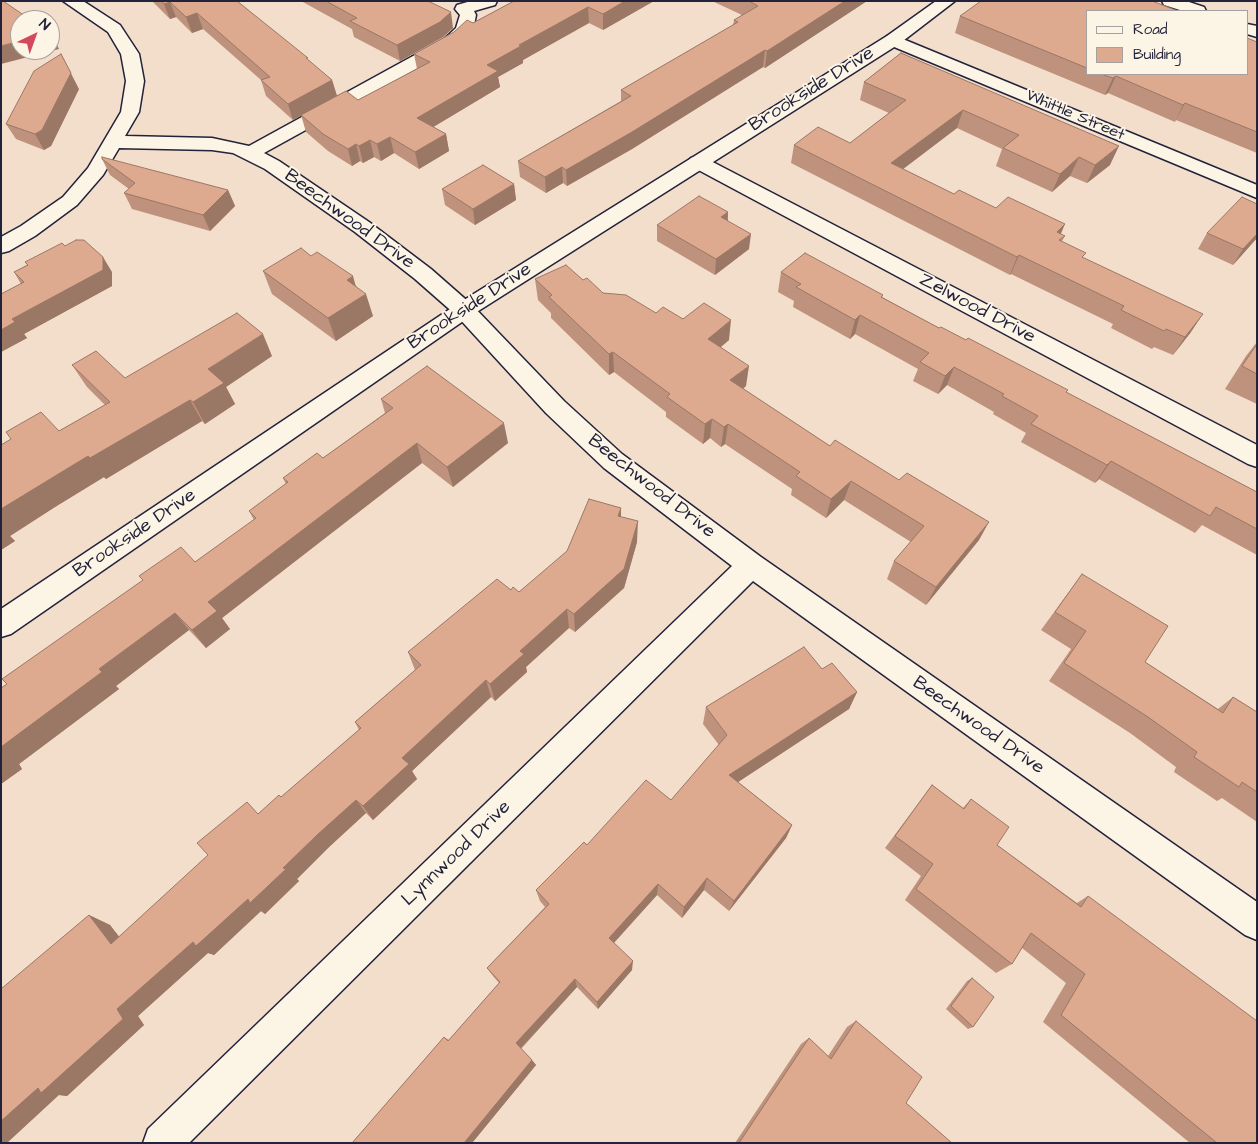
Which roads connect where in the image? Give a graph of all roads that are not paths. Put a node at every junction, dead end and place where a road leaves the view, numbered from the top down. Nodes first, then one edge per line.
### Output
1 (71, 1) edge
2 (489, 1) edge
3 (947, 1) edge
4 (1170, 1) edge
5 (458, 5) edge
6 (1195, 10) edge
7 (893, 40) junction
8 (113, 142) junction
9 (250, 153) junction
10 (698, 162) junction
11 (1257, 192) edge
12 (1, 246) edge
13 (464, 310) junction
14 (1257, 457) edge
15 (751, 565) junction
16 (1, 625) edge
17 (1257, 924) edge
18 (162, 1143) edge

1 - 8 street
2 - 5 street
3 - 7 street, Brookside Drive
4 - 6 street
5 - 9 street
7 - 10 street, Brookside Drive
7 - 11 street, Whittle Street
8 - 9 street, Beechwood Drive
8 - 12 street
9 - 13 street, Beechwood Drive
10 - 13 street, Brookside Drive
10 - 14 street, Zelwood Drive
13 - 15 street, Beechwood Drive
13 - 16 street, Brookside Drive
15 - 17 street, Beechwood Drive
15 - 18 street, Lynnwood Drive

